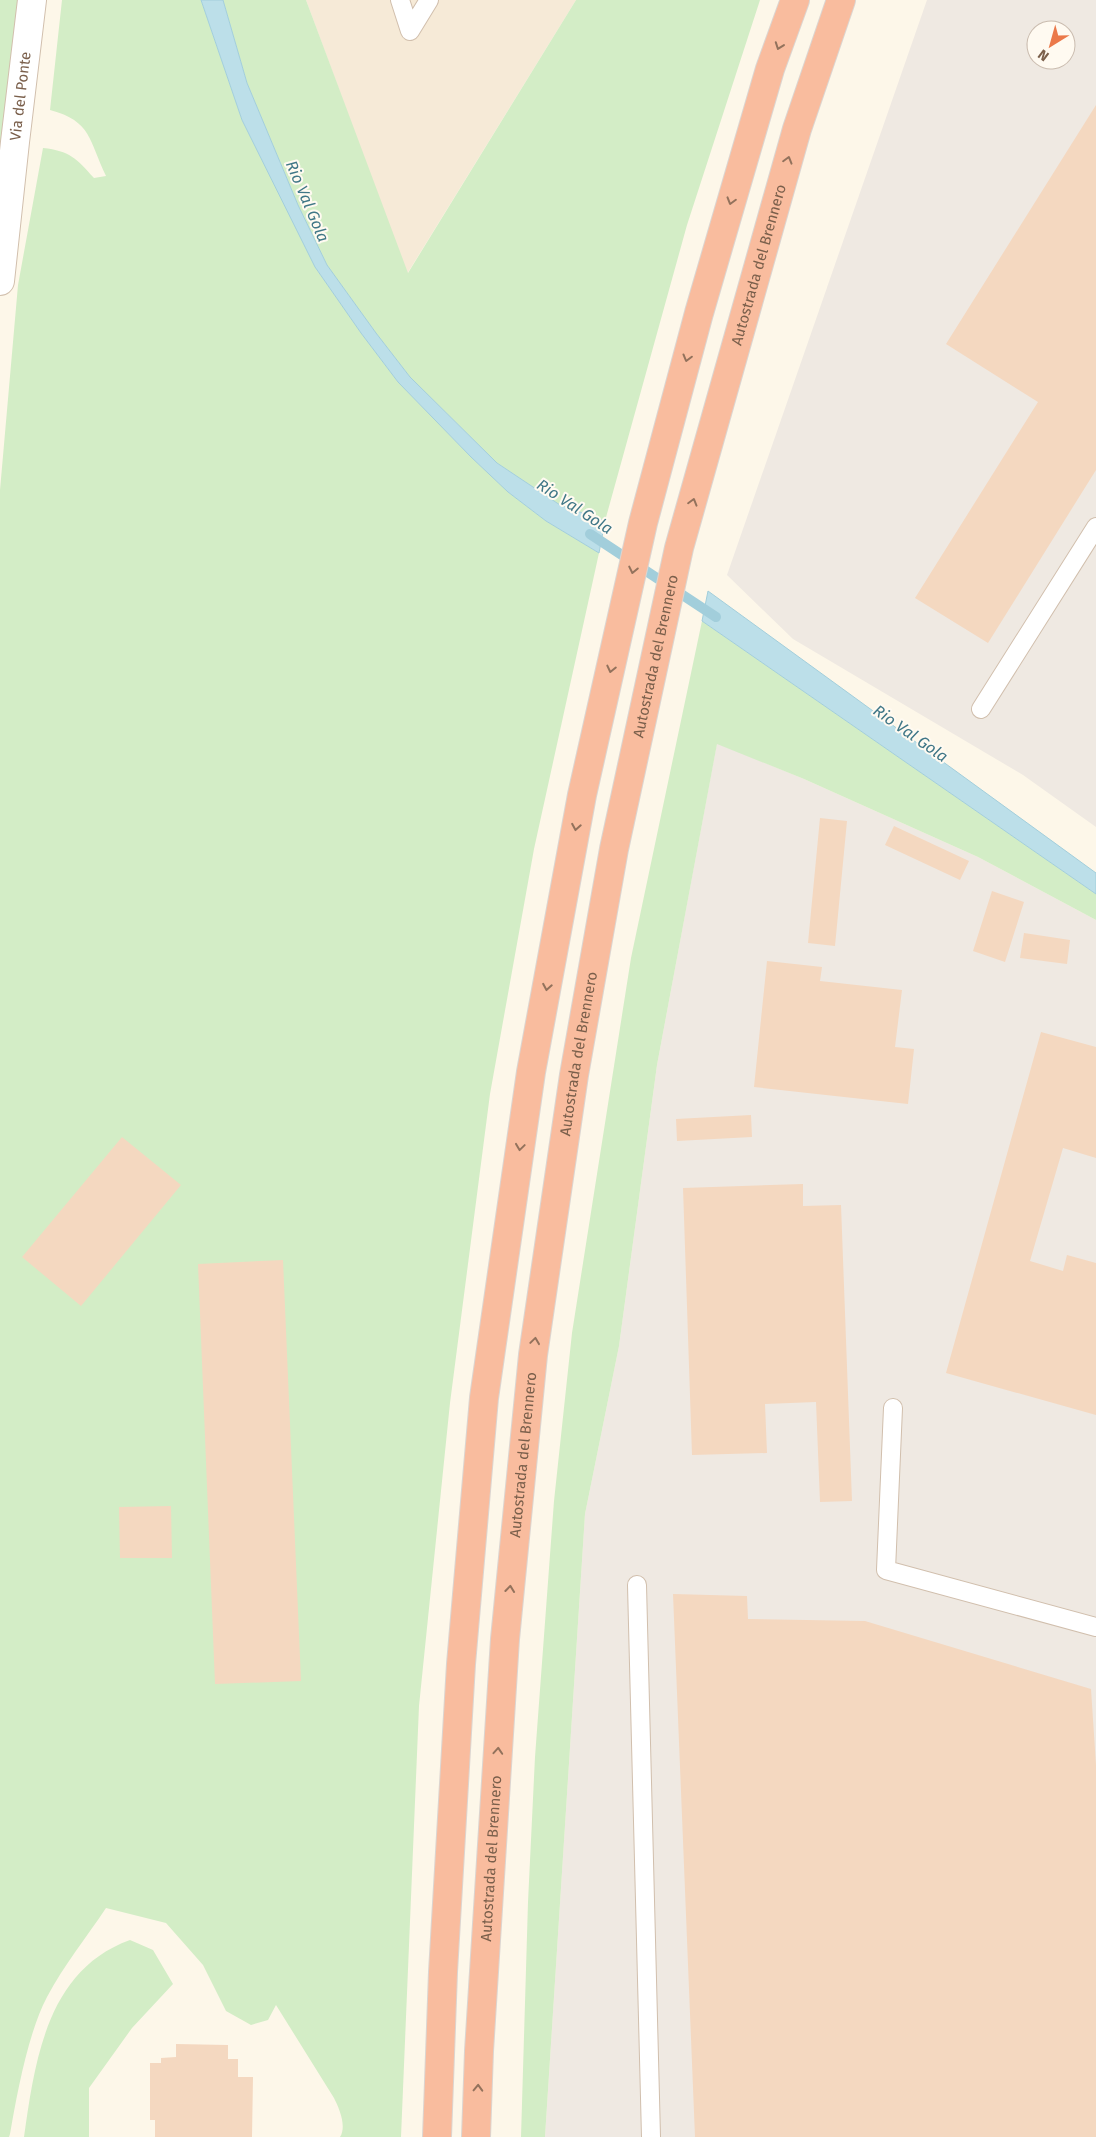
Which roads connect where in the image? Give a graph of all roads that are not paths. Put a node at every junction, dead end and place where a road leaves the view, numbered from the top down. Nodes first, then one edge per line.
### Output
1 (32, 0) edge
2 (400, 0) edge
3 (429, 0) edge
4 (795, 0) edge
5 (841, 0) edge
6 (0, 281) edge
7 (1096, 527) edge
8 (981, 710) dead end
9 (893, 1408) dead end
10 (637, 1585) dead end
11 (1096, 1627) edge
12 (437, 2137) edge
13 (476, 2137) edge
14 (651, 2137) edge

1 - 6 street, Via del Ponte
2 - 3 lane
4 -> 12 highway
13 -> 5 highway, Autostrada del Brennero
7 - 8 lane
9 - 11 lane
10 - 14 lane

